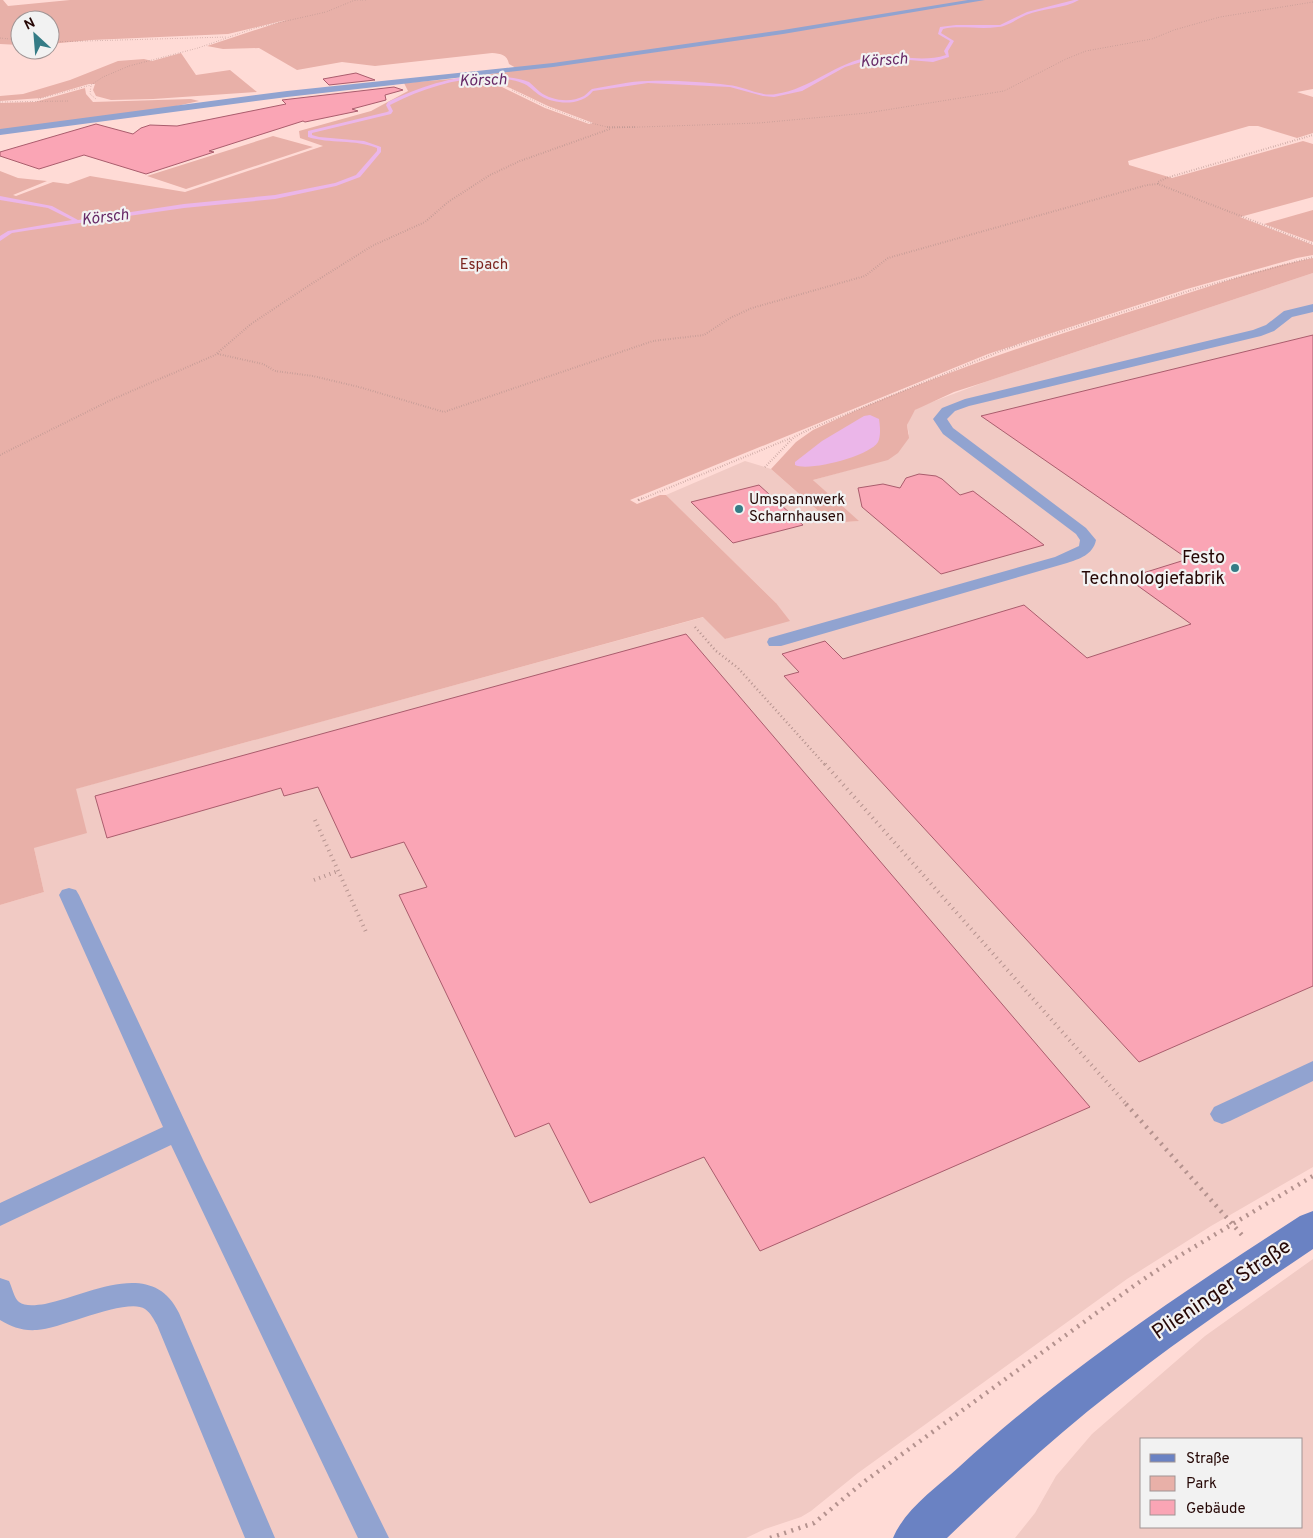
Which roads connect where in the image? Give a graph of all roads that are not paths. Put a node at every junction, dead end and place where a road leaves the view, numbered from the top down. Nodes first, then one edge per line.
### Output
1 (981, 0) edge
2 (0, 132) edge
3 (1313, 308) edge
4 (775, 642) dead end
5 (69, 895) dead end
6 (1313, 1070) edge
7 (1222, 1114) dead end
8 (177, 1131) junction
9 (0, 1215) edge
10 (1313, 1228) edge
11 (0, 1290) edge
12 (260, 1538) edge
13 (374, 1538) edge
14 (915, 1538) edge

1 - 2 lane
3 - 4 lane
5 - 8 lane
6 - 7 lane
8 - 9 lane
8 - 13 lane
10 - 14 main road, Plieninger Straße
11 - 12 lane

